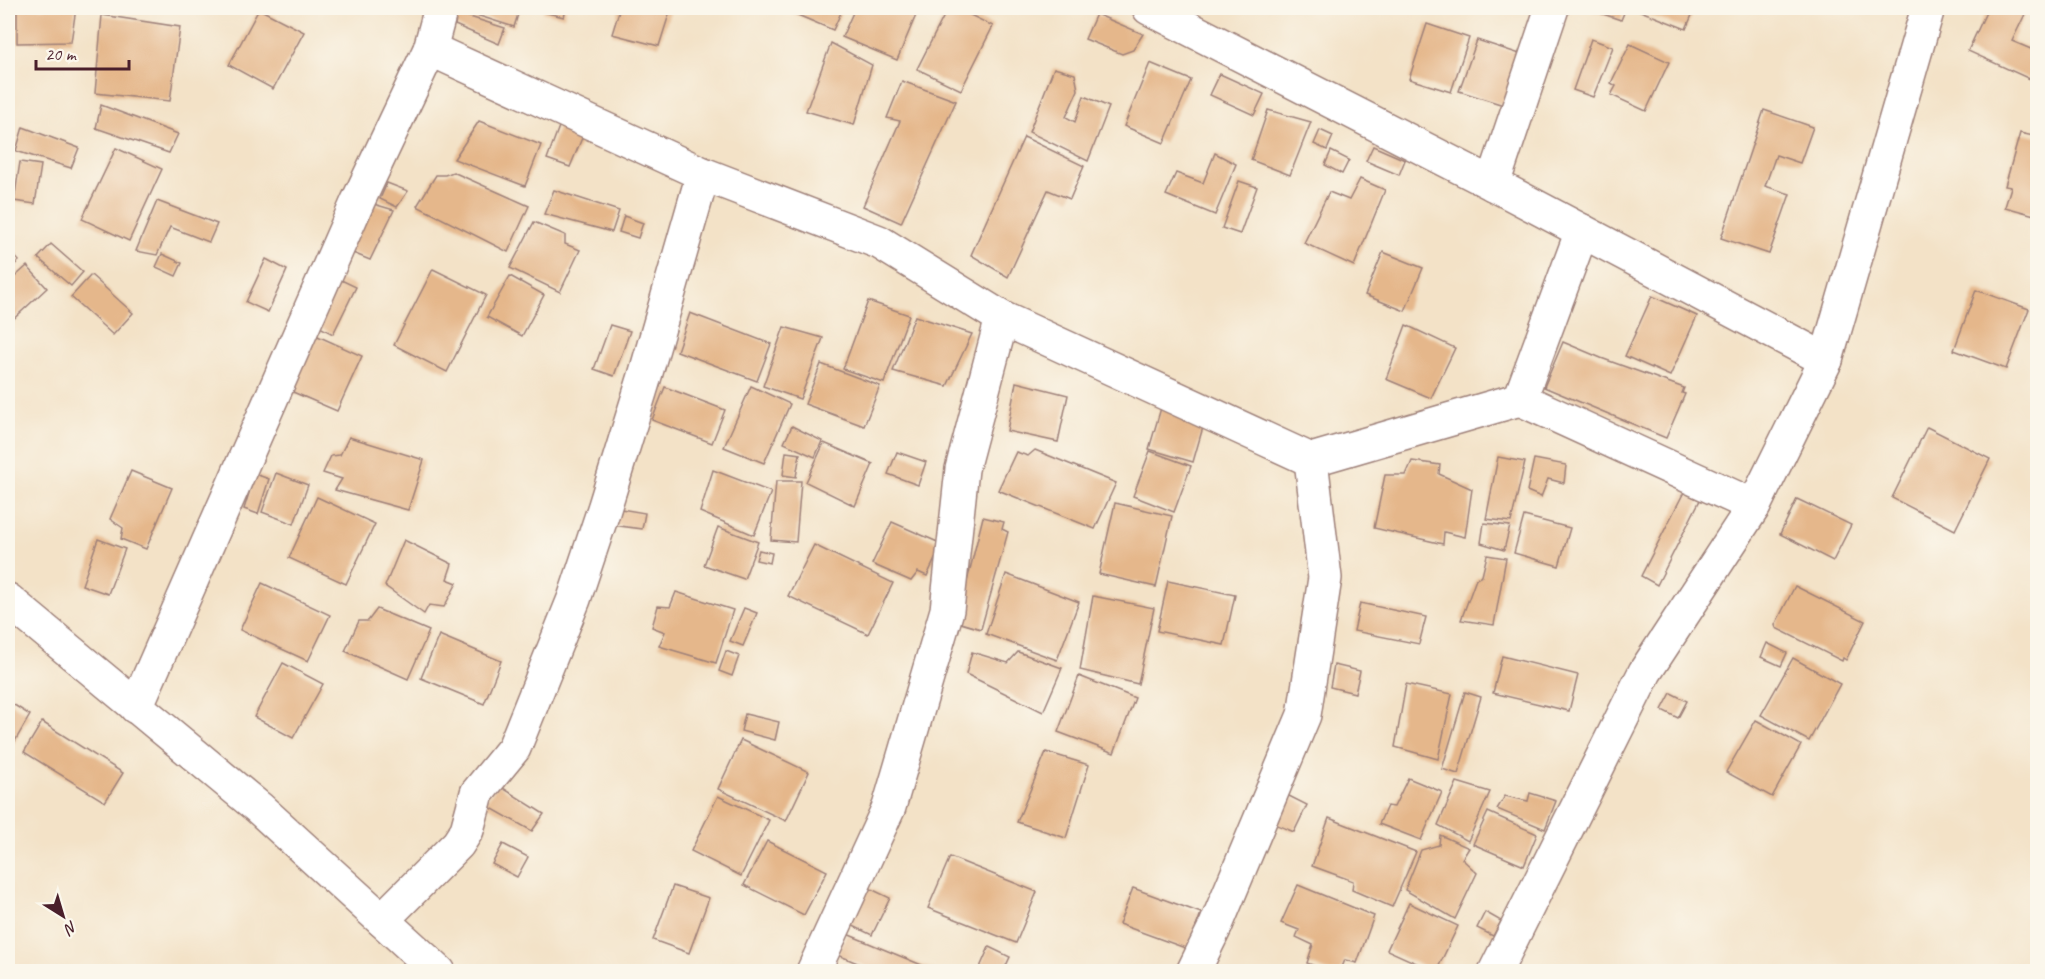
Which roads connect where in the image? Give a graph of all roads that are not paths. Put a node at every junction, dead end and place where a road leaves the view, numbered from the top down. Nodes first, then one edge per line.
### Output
1 (441, 8) edge
2 (1149, 8) edge
3 (1552, 8) edge
4 (1928, 8) edge
5 (430, 49) junction
6 (703, 174) junction
7 (1493, 184) junction
8 (1582, 231) junction
9 (1002, 318) junction
10 (1826, 360) junction
11 (1520, 399) junction
12 (1311, 460) junction
13 (1754, 506) junction
14 (8, 600) edge
15 (136, 707) junction
16 (382, 920) junction
17 (439, 972) edge
18 (813, 972) edge
19 (1193, 972) edge
20 (1495, 972) edge

1 - 5 street
2 - 7 street
3 - 7 street
4 - 10 street
5 - 6 street
5 - 15 street
6 - 9 street
6 - 16 street
7 - 8 street
8 - 10 street
8 - 11 street
9 - 12 street
9 - 18 street
10 - 13 street
11 - 12 street
11 - 13 street
12 - 19 street
13 - 20 street
14 - 15 street
15 - 16 street
16 - 17 street

